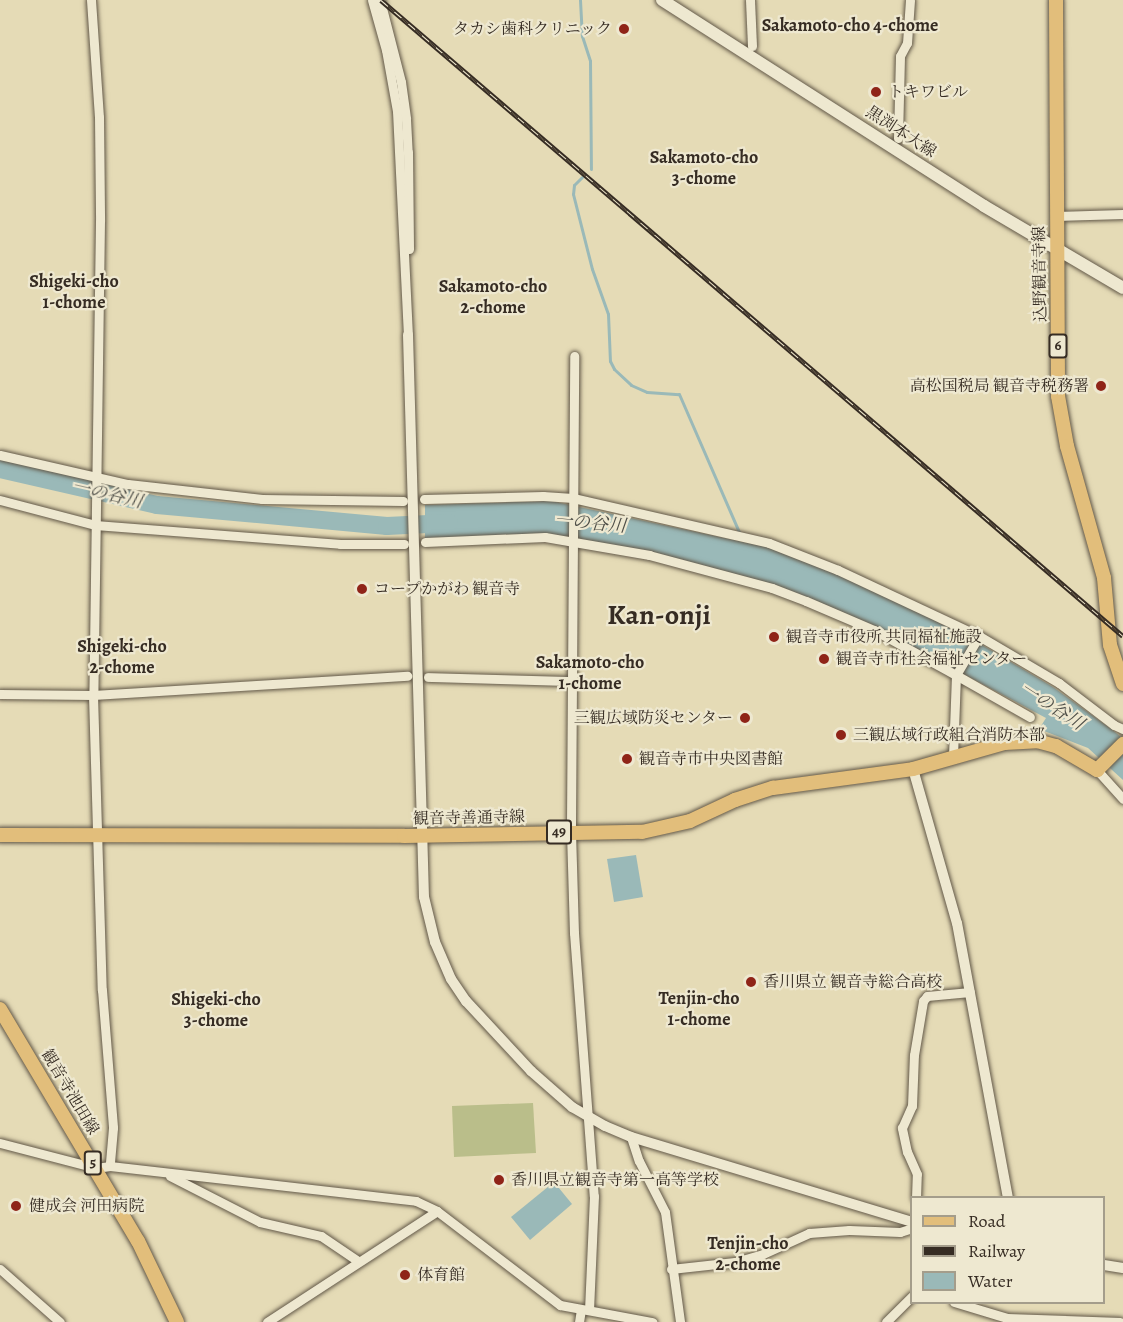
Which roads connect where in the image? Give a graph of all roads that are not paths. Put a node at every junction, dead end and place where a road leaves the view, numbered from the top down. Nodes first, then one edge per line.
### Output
1 (90, 0) edge
2 (373, 0) edge
3 (381, 0) edge
4 (662, 0) edge
5 (750, 0) edge
6 (910, 0) edge
7 (1056, 0) edge
8 (752, 46) dead end
9 (898, 138) dead end
10 (1123, 214) edge
11 (1056, 216) junction
12 (405, 221) junction
13 (1058, 249) junction
14 (1123, 288) edge
15 (408, 335) joint
16 (574, 356) dead end
17 (0, 454) edge
18 (97, 478) junction
19 (573, 498) junction
20 (0, 500) edge
21 (413, 500) junction
22 (95, 525) junction
23 (414, 543) junction
24 (574, 543) junction
25 (979, 636) junction
26 (956, 675) junction
27 (407, 676) dead end
28 (428, 677) dead end
29 (572, 681) junction
30 (1123, 684) edge
31 (0, 694) edge
32 (93, 695) junction
33 (1030, 717) dead end
34 (1123, 729) edge
35 (1123, 744) edge
36 (953, 758) junction
37 (1100, 767) junction
38 (913, 769) junction
39 (1123, 799) edge
40 (571, 832) junction
41 (0, 835) edge
42 (99, 835) junction
43 (421, 836) junction
44 (970, 992) junction
45 (0, 1009) edge
46 (589, 1118) junction
47 (631, 1137) junction
48 (0, 1143) edge
49 (103, 1167) junction
50 (165, 1174) junction
51 (916, 1196) edge
52 (1008, 1196) edge
53 (437, 1211) junction
54 (910, 1221) edge
55 (910, 1229) edge
56 (358, 1261) junction
57 (1105, 1265) edge
58 (1123, 1268) edge
59 (0, 1269) edge
60 (671, 1269) junction
61 (910, 1298) edge
62 (961, 1304) edge
63 (585, 1309) junction
64 (60, 1322) edge
65 (177, 1322) edge
66 (267, 1322) edge
67 (579, 1322) edge
68 (652, 1322) edge
69 (680, 1322) edge
70 (886, 1322) edge
71 (1120, 1322) edge

1 - 18 street
2 - 12 street
3 - 12 street
4 - 13 main road, 黒渕本大線
5 - 8 street
6 - 9 street
7 - 11 main road, 込野観音寺線 / 6
10 - 11 street
11 - 13 main road, 込野観音寺線 / 6
12 - 15 street
13 - 14 main road, 黒渕本大線
13 - 30 main road, 込野観音寺線 / 6
15 - 21 street
16 - 19 street
17 - 18 street
18 - 21 street
18 - 22 street
19 - 21 street
19 - 24 street
19 - 25 street
20 - 22 street
21 - 23 street
22 - 23 street
22 - 32 street
23 - 24 street
23 - 43 street
24 - 26 street
24 - 29 street
25 - 26 street
25 - 34 street
26 - 33 street
26 - 36 street
27 - 32 street
28 - 29 street
29 - 40 street
31 - 32 street
32 - 42 street
35 - 37 main road
36 - 37 main road, 観音寺善通寺線 / 49
36 - 38 main road, 観音寺善通寺線 / 49
37 - 39 street
38 - 40 main road, 観音寺善通寺線 / 49
38 - 44 street
40 - 43 main road, 観音寺善通寺線 / 49
40 - 46 street
41 - 42 main road, 観音寺善通寺線 / 49
42 - 43 main road, 観音寺善通寺線 / 49
42 - 49 street
43 - 46 street
44 - 51 street
44 - 52 street
45 - 49 main road, 観音寺池田線 / 5
46 - 47 street
46 - 63 street
47 - 54 street
47 - 60 street
48 - 49 street
49 - 50 street
49 - 65 main road, 観音寺池田線 / 5
50 - 53 street
50 - 56 street
53 - 56 street
53 - 63 street
55 - 60 street
56 - 66 street
57 - 58 street
59 - 64 street
60 - 69 street
61 - 70 street
62 - 71 street
63 - 67 street
63 - 68 street

